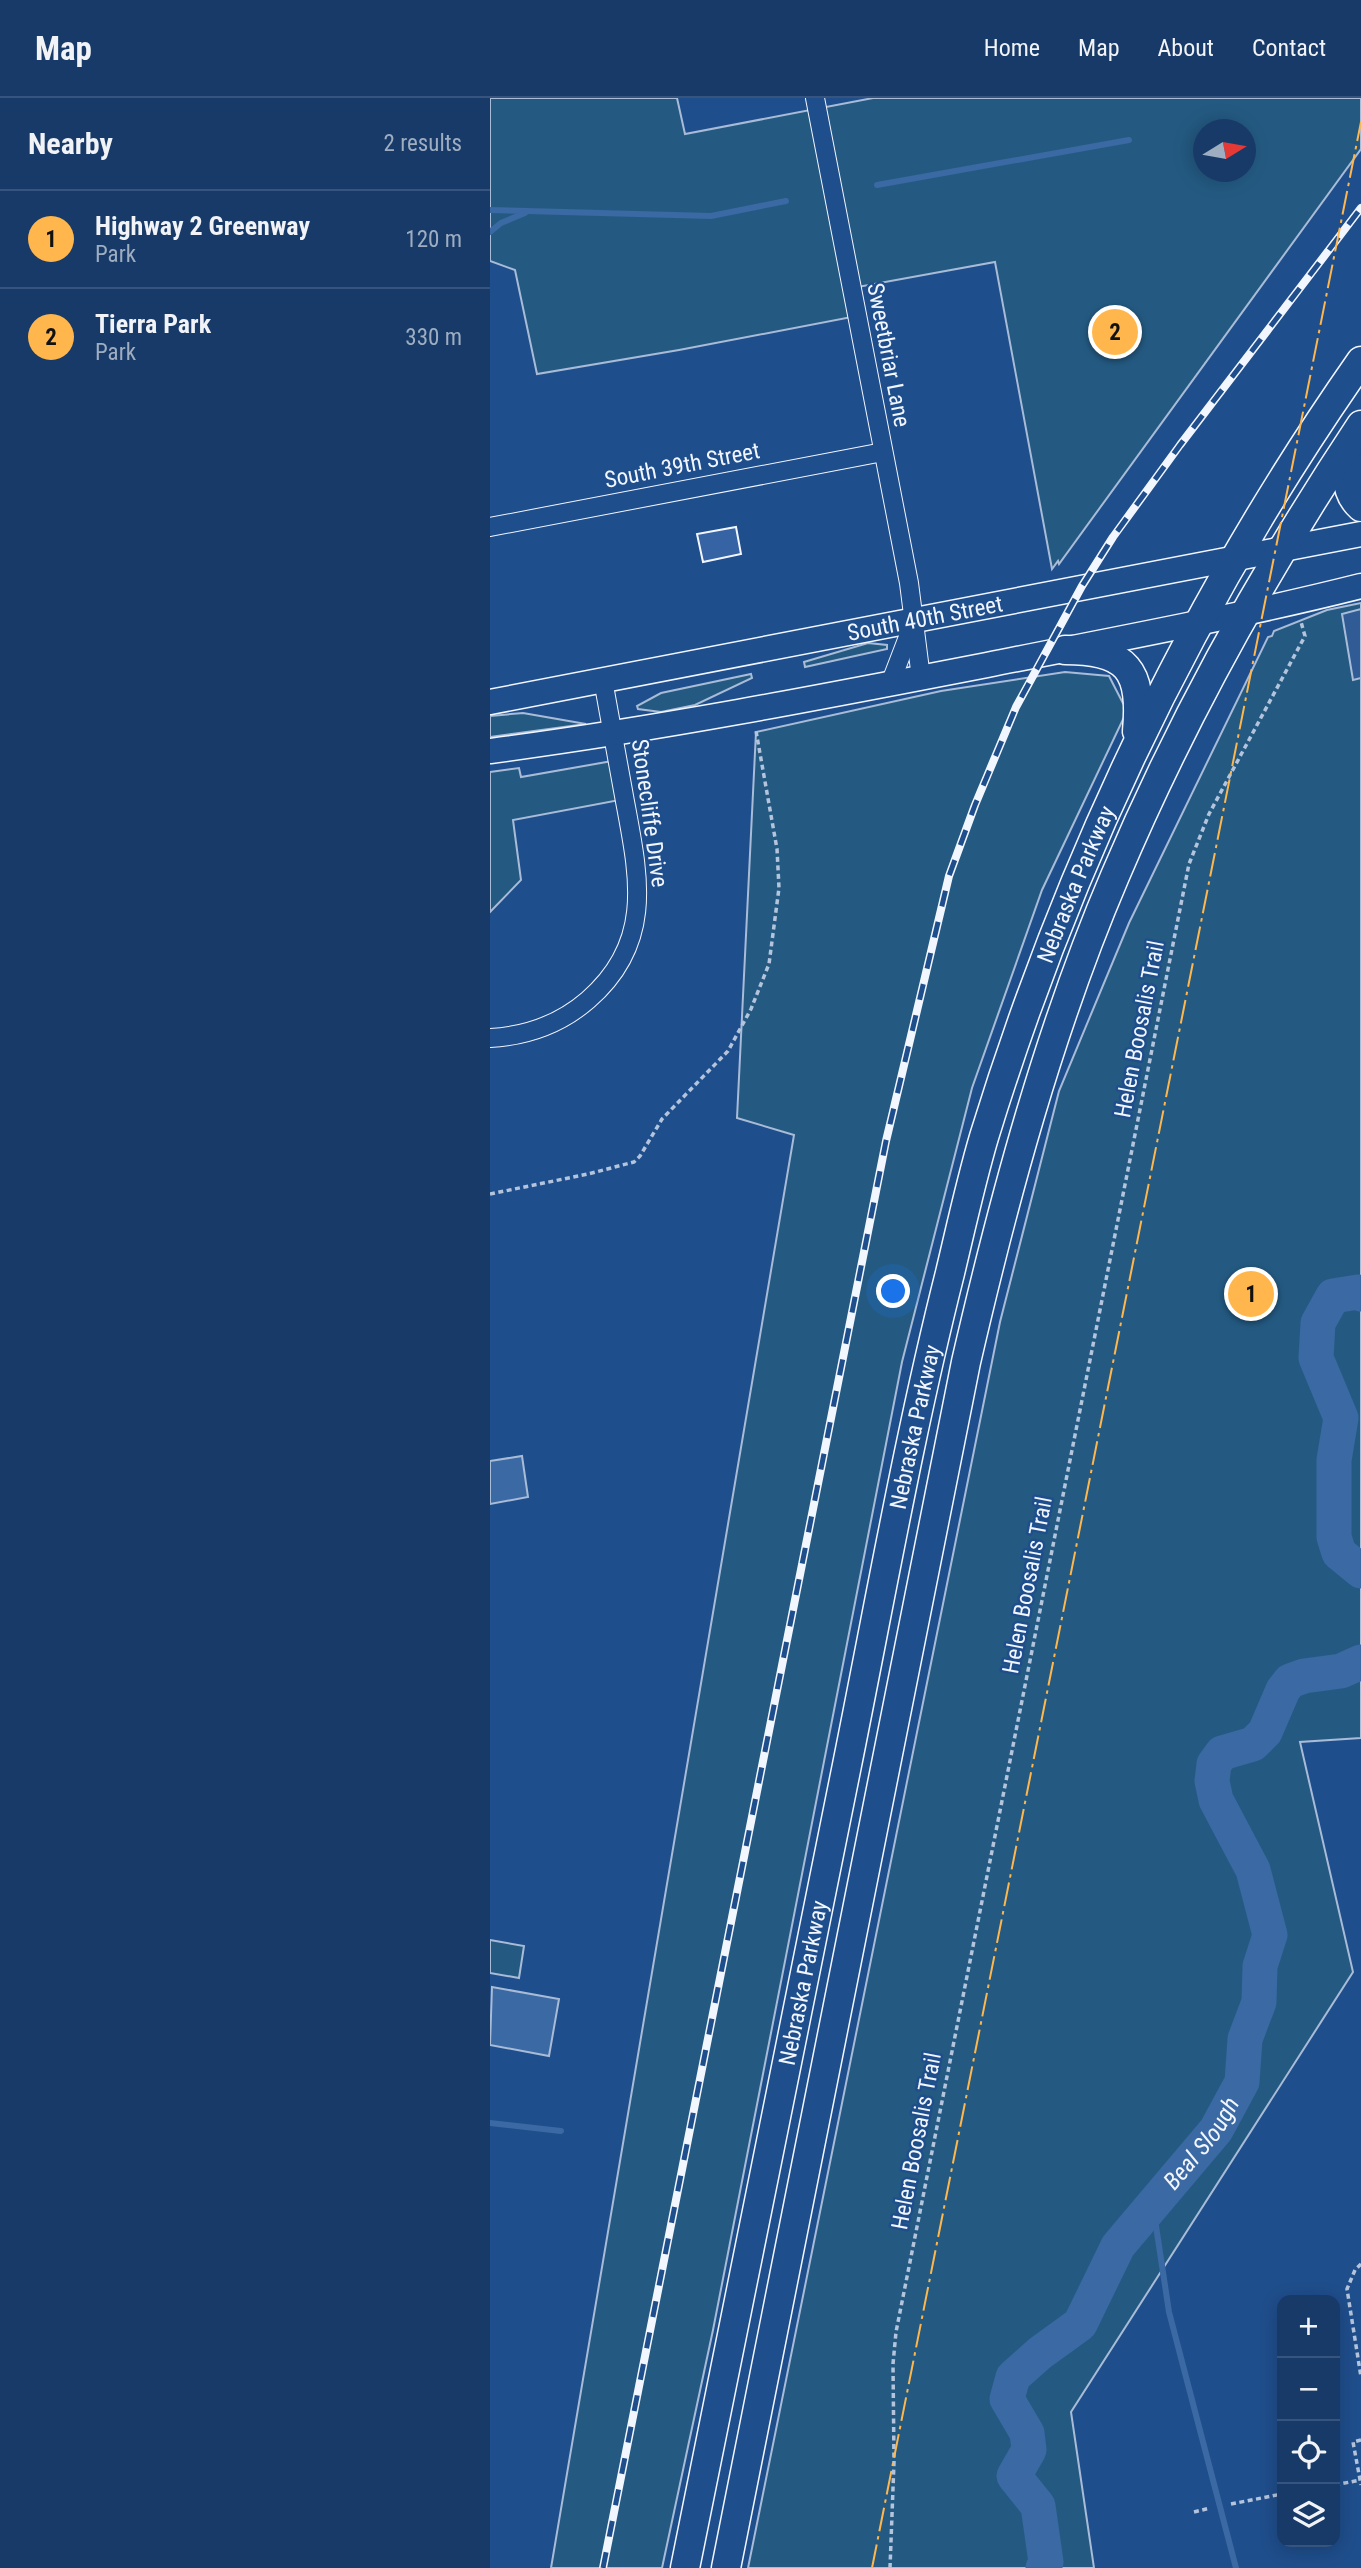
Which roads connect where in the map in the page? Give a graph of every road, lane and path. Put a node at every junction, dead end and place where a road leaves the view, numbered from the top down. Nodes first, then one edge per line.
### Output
1 (815, 98) edge
2 (1361, 361) edge
3 (1359, 428) edge
4 (883, 452) junction
5 (1361, 507) edge
6 (490, 527) edge
7 (1361, 534) edge
8 (1281, 549) junction
9 (1234, 557) junction
10 (1361, 586) edge
11 (1246, 612) junction
12 (914, 621) junction
13 (1200, 622) junction
14 (1305, 636) dead end
15 (1065, 650) junction
16 (921, 678) junction
17 (603, 680) junction
18 (890, 684) junction
19 (490, 702) edge
20 (756, 729) dead end
21 (613, 733) junction
22 (490, 751) edge
23 (1132, 755) junction
24 (490, 1038) edge
25 (490, 1194) edge
26 (1361, 2264) edge
27 (1361, 2378) edge
28 (1361, 2440) edge
29 (1361, 2482) edge
30 (1340, 2484) edge
31 (1277, 2495) edge
32 (1231, 2504) dead end
33 (1210, 2508) dead end
34 (1194, 2512) dead end
35 (685, 2568) edge
36 (726, 2568) edge
37 (890, 2568) edge

1 - 4 street, Sweetbriar Lane
2 - 9 main road, Nebraska Parkway
3 - 5 main road
3 - 8 main road, Nebraska Parkway
4 - 6 street, South 39th Street
4 - 12 street, Sweetbriar Lane
7 - 8 main road, South 40th Street
8 - 9 main road, South 40th Street
8 - 11 main road, Nebraska Parkway
9 - 12 main road, South 40th Street
9 - 13 main road, Nebraska Parkway
10 - 11 main road
11 - 13 main road
11 - 36 main road, Nebraska Parkway
12 - 16 street, Sweetbriar Lane
12 - 17 main road, South 40th Street
12 - 18 street, Sweetbriar Lane
13 - 15 main road
13 - 23 main road, Nebraska Parkway
14 - 37 path, Helen Boosalis Trail
15 - 16 main road
15 - 23 main road
16 - 18 main road
17 - 19 main road, South 40th Street
17 - 21 street, Stonecliffe Drive
18 - 21 main road
20 - 25 path
21 - 22 main road
21 - 24 street, Stonecliffe Drive
23 - 35 main road, Nebraska Parkway
26 - 27 path
28 - 29 path
29 - 30 path
31 - 32 path
33 - 34 path

